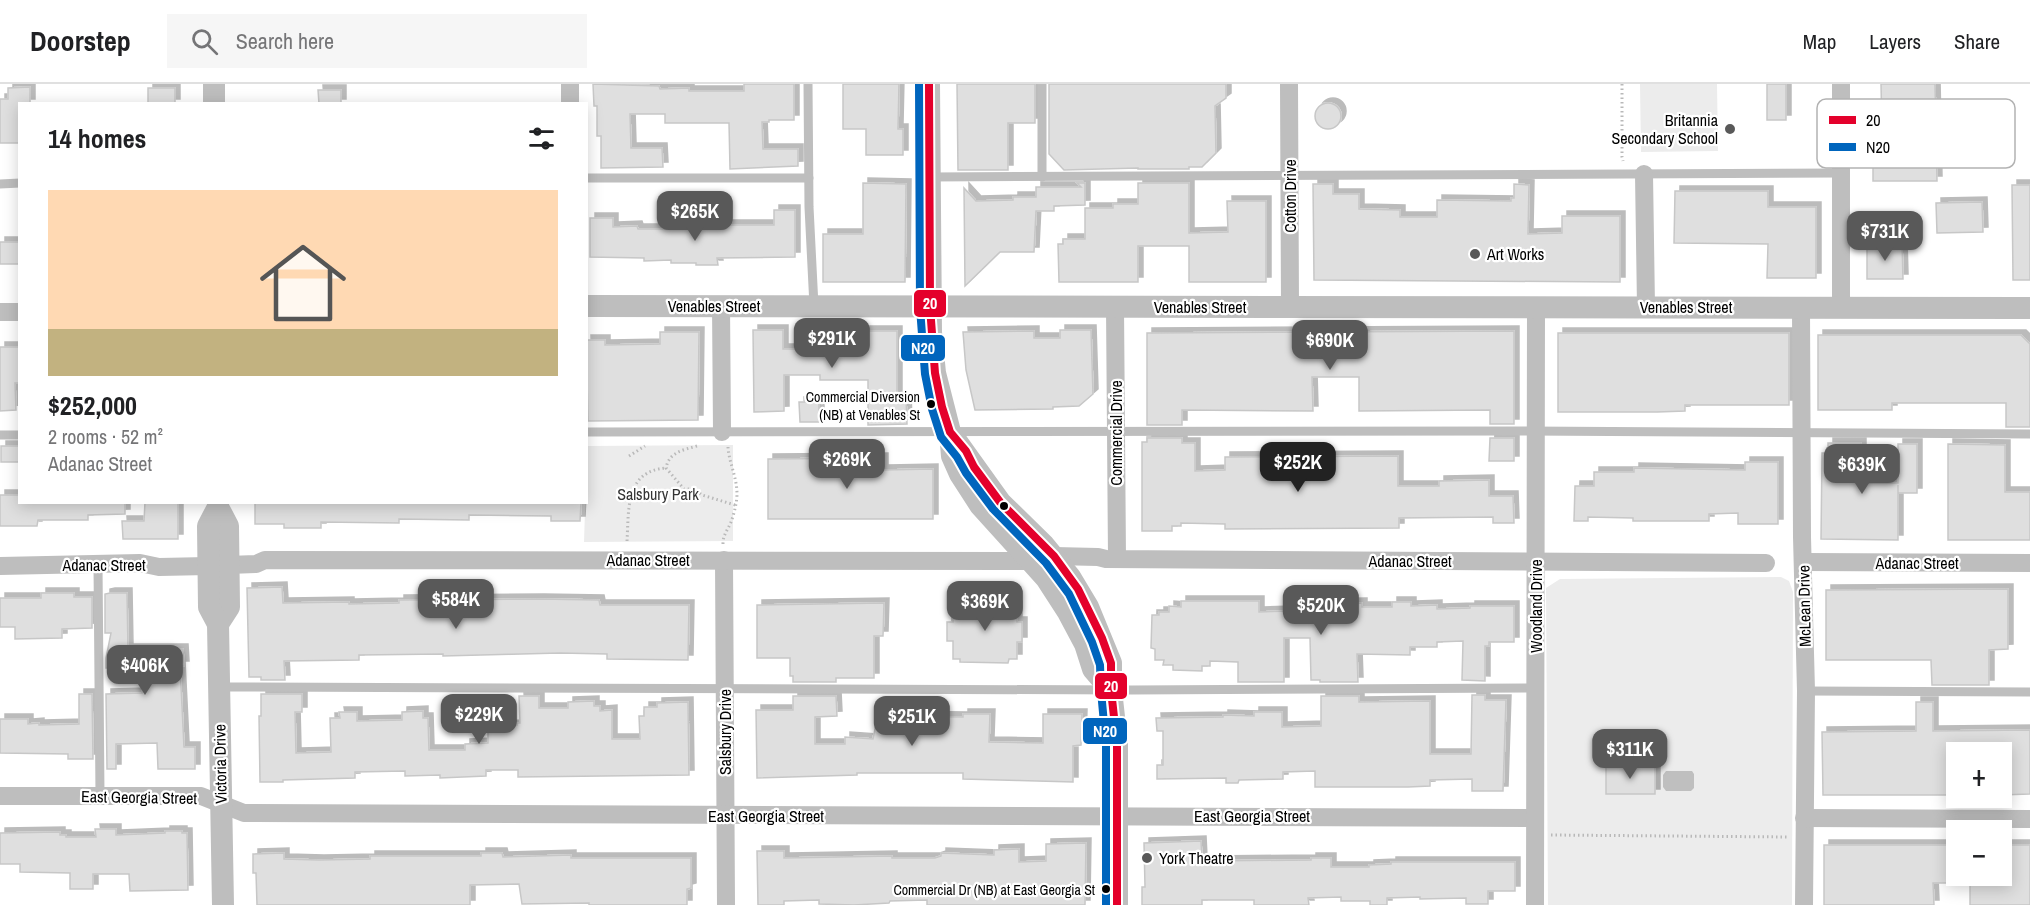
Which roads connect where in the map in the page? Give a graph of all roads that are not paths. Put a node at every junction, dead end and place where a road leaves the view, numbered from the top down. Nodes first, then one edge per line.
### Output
1 (214, 84) edge
2 (570, 84) edge
3 (808, 84) edge
4 (929, 84) edge
5 (1042, 84) edge
6 (1289, 84) edge
7 (214, 102) edge
8 (570, 102) edge
9 (1841, 168) edge
10 (1841, 173) junction
11 (1636, 174) junction
12 (1290, 176) junction
13 (930, 177) junction
14 (1042, 177) junction
15 (588, 178) edge
16 (809, 178) junction
17 (18, 183) edge
18 (0, 184) edge
19 (721, 305) junction
20 (588, 306) edge
21 (813, 307) junction
22 (930, 307) junction
23 (1115, 307) junction
24 (1290, 307) junction
25 (1536, 307) junction
26 (1646, 307) junction
27 (1801, 308) junction
28 (1841, 308) junction
29 (2030, 308) edge
30 (0, 312) edge
31 (18, 312) edge
32 (1536, 431) junction
33 (588, 432) edge
34 (950, 432) junction
35 (1116, 433) junction
36 (1801, 433) junction
37 (2030, 434) edge
38 (0, 435) edge
39 (18, 435) edge
40 (725, 437) junction
41 (218, 505) edge
42 (1053, 556) junction
43 (1117, 559) junction
44 (724, 560) junction
45 (1030, 561) junction
46 (222, 562) junction
47 (1536, 562) junction
48 (1804, 562) junction
49 (1766, 563) dead end
50 (2030, 563) edge
51 (98, 565) junction
52 (0, 566) edge
53 (219, 687) junction
54 (725, 688) junction
55 (1535, 688) junction
56 (1111, 690) junction
57 (1806, 691) junction
58 (2030, 692) edge
59 (100, 795) junction
60 (0, 796) edge
61 (221, 805) junction
62 (725, 816) junction
63 (1116, 816) junction
64 (1535, 818) junction
65 (1804, 818) junction
66 (2030, 819) edge
67 (223, 905) edge
68 (726, 905) edge
69 (1117, 905) edge
70 (1535, 905) edge
71 (1804, 905) edge

1 - 7 street
2 - 8 street
3 - 16 lane
4 - 13 street
5 - 14 lane
6 - 12 street, Cotton Drive
9 - 10 street
10 - 11 lane
10 - 28 street
11 - 12 lane
11 - 26 street
12 - 14 lane
12 - 24 street, Cotton Drive
13 - 14 lane
13 - 22 street
15 - 16 lane
16 - 21 lane
17 - 18 lane
19 - 20 street, Venables Street
19 - 21 street, Venables Street
19 - 40 street
21 - 22 street, Venables Street
22 - 23 street, Venables Street
22 - 34 street
23 - 24 street, Venables Street
23 - 35 street, Commercial Drive
24 - 25 street, Venables Street
25 - 26 street, Venables Street
25 - 32 street, Woodland Drive
26 - 27 street, Venables Street
27 - 28 street, Venables Street
27 - 36 street, McLean Drive
28 - 29 street, Venables Street
30 - 31 street
32 - 35 lane
32 - 36 lane
32 - 47 street, Woodland Drive
33 - 40 lane
34 - 35 lane
34 - 40 lane
34 - 42 street
34 - 45 street
35 - 43 street, Commercial Drive
36 - 37 lane
36 - 48 street, McLean Drive
38 - 39 lane
41 - 46 street, Victoria Drive
42 - 43 street, Adanac Street
42 - 56 street
43 - 47 street, Adanac Street
44 - 45 street, Adanac Street
44 - 46 street, Adanac Street
44 - 54 street, Salsbury Drive
45 - 56 street
46 - 51 street, Adanac Street
46 - 53 street, Victoria Drive
47 - 49 street, Adanac Street
47 - 55 street, Woodland Drive
48 - 50 street, Adanac Street
48 - 57 street, McLean Drive
51 - 52 street, Adanac Street
51 - 59 lane
53 - 54 lane
53 - 61 street, Victoria Drive
54 - 56 lane
54 - 62 street, Salsbury Drive
55 - 56 lane
55 - 64 street, Woodland Drive
56 - 63 street
57 - 58 lane
57 - 65 street, McLean Drive
59 - 60 street, East Georgia Street
59 - 61 street, East Georgia Street
61 - 62 street, East Georgia Street
61 - 67 street, Victoria Drive
62 - 63 street, East Georgia Street
62 - 68 street, Salsbury Drive
63 - 64 street, East Georgia Street
63 - 69 street
64 - 70 street, Woodland Drive
65 - 66 street
65 - 71 street, McLean Drive

